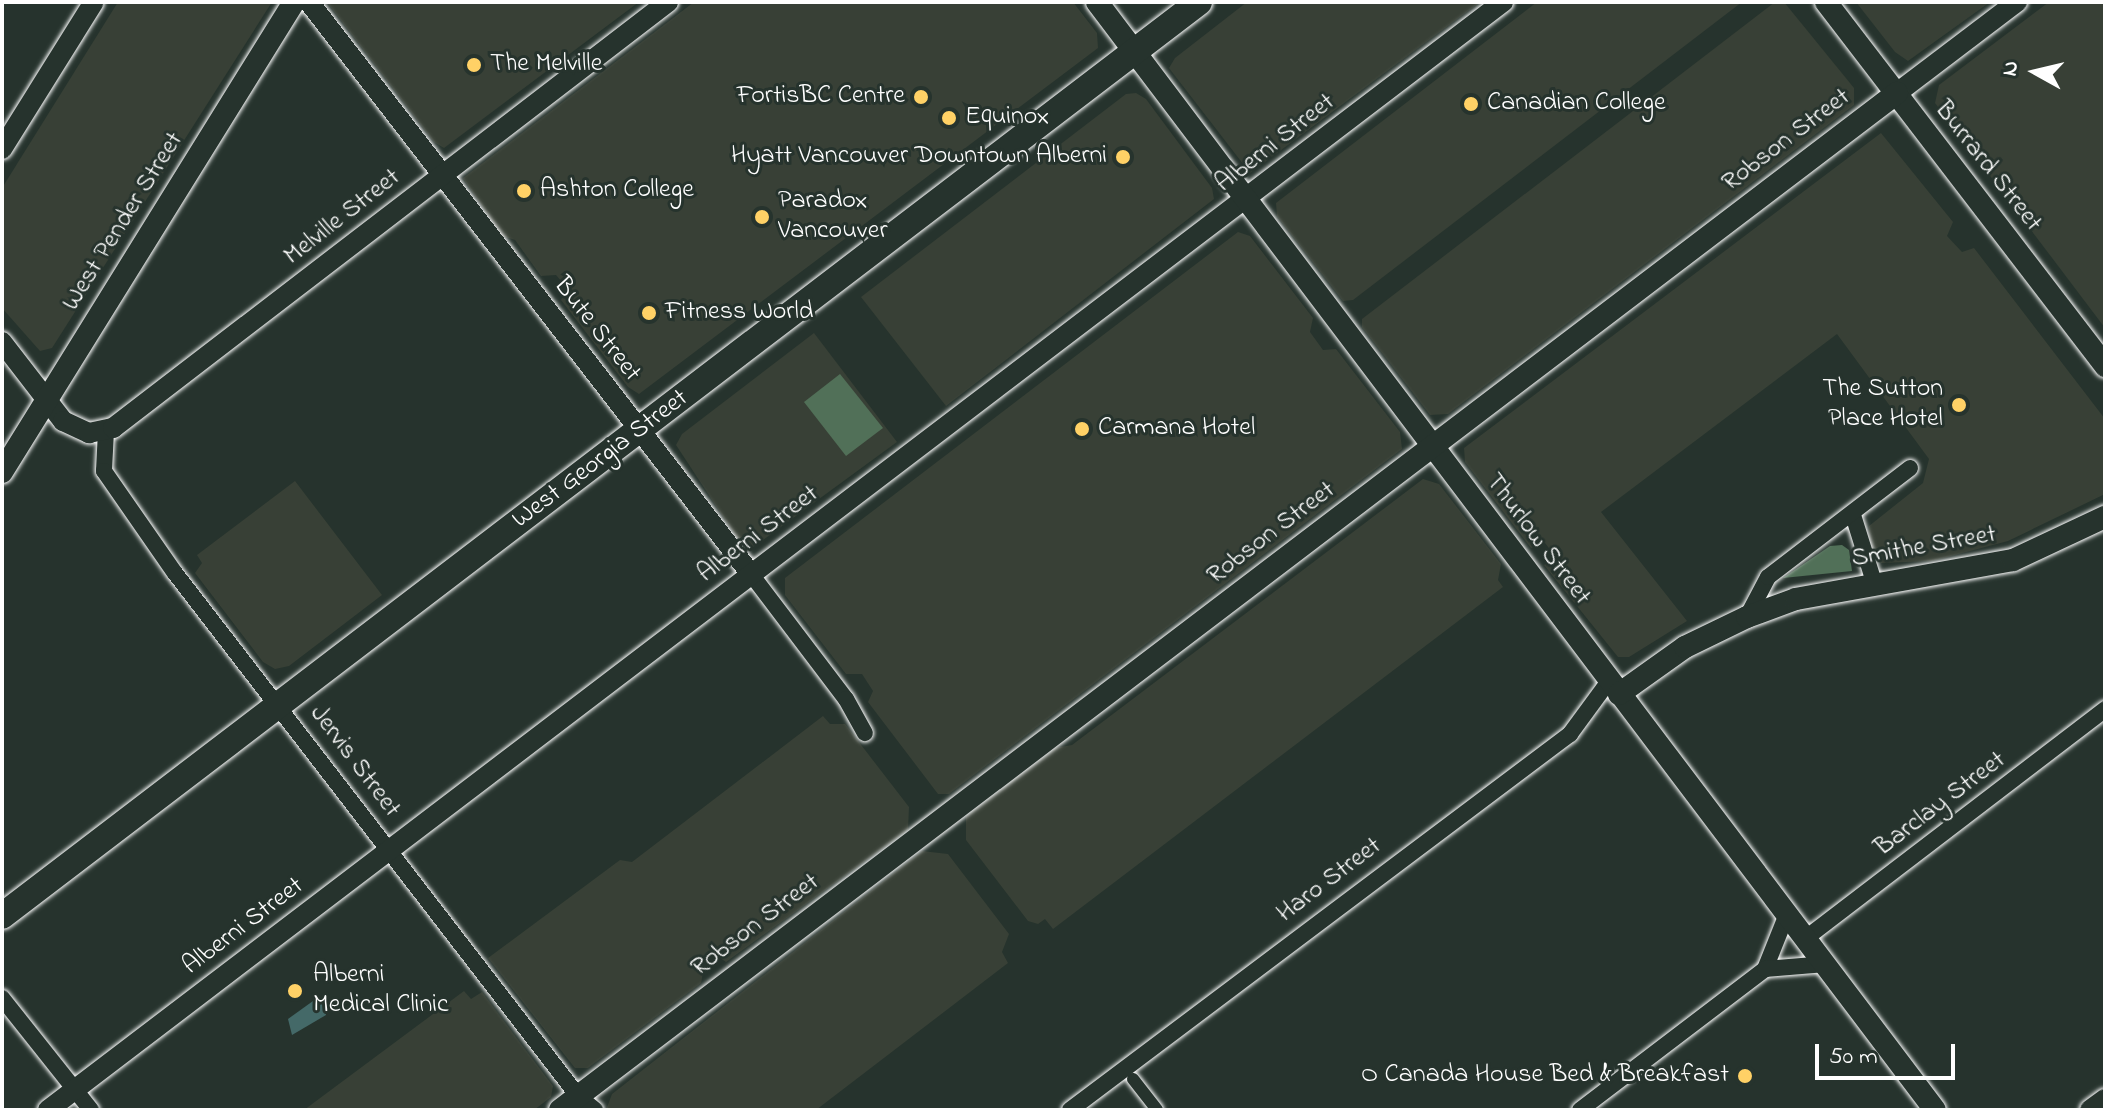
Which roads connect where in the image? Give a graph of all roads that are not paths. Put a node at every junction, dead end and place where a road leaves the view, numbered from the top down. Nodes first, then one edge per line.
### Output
1 (94, 2) edge
2 (294, 2) edge
3 (309, 2) edge
4 (668, 2) edge
5 (1097, 2) edge
6 (1199, 2) edge
7 (1503, 2) edge
8 (1826, 2) edge
9 (2017, 2) edge
10 (1134, 51) junction
11 (1897, 93) junction
12 (2, 149) edge
13 (443, 175) junction
14 (1246, 200) junction
15 (2, 342) edge
16 (2105, 366) edge
17 (47, 401) junction
18 (640, 430) junction
19 (106, 431) junction
20 (1432, 447) junction
21 (1910, 468) dead end
22 (2, 472) edge
23 (1853, 515) junction
24 (2105, 517) edge
25 (751, 574) junction
26 (1875, 585) junction
27 (1747, 617) junction
28 (1614, 688) junction
29 (279, 705) junction
30 (2105, 709) edge
31 (865, 733) dead end
32 (388, 851) junction
33 (1787, 914) junction
34 (2, 916) edge
35 (1806, 938) junction
36 (1826, 964) junction
37 (1765, 969) junction
38 (2, 998) edge
39 (1133, 1079) dead end
40 (75, 1089) junction
41 (2105, 1099) edge
42 (578, 1105) edge
43 (48, 1110) edge
44 (91, 1110) edge
45 (1070, 1110) edge
46 (1157, 1110) edge
47 (1580, 1110) edge
48 (1935, 1110) edge
49 (2090, 1110) edge

1 - 12 street
2 - 17 main road, West Pender Street
3 - 13 street, Bute Street
4 - 13 street, Melville Street
5 - 10 main road, Thurlow Street
6 - 10 highway, West Georgia Street
7 - 14 street, Alberni Street
8 - 11 main road, Burrard Street
9 - 11 street, Robson Street
10 - 14 main road, Thurlow Street
10 - 18 highway, West Georgia Street
11 - 16 main road, Burrard Street
11 - 20 main road, Robson Street
13 - 18 street, Bute Street
13 - 19 street, Melville Street
14 - 20 main road, Thurlow Street
14 - 25 street, Alberni Street
15 - 17 street
17 - 19 street
17 - 22 main road, West Pender Street
18 - 25 street, Bute Street
18 - 29 highway, West Georgia Street
19 - 29 street, Jervis Street
20 - 28 main road, Thurlow Street
20 - 42 main road, Robson Street
21 - 23 street
23 - 26 street
23 - 27 street
24 - 26 main road, Smithe Street
25 - 31 street, Bute Street
25 - 32 street, Alberni Street
26 - 27 main road, Smithe Street
27 - 28 main road, Haro Street
28 - 33 main road, Thurlow Street
28 - 45 street, Haro Street
29 - 32 street, Jervis Street
29 - 34 highway, West Georgia Street
30 - 35 street, Barclay Street
32 - 40 street, Alberni Street
32 - 42 street, Jervis Street
33 - 35 main road, Thurlow Street
33 - 37 street
35 - 36 main road, Thurlow Street
36 - 37 street
36 - 48 main road, Thurlow Street
37 - 47 street
38 - 40 street
39 - 46 street
40 - 43 street, Alberni Street
40 - 44 street
41 - 49 street

